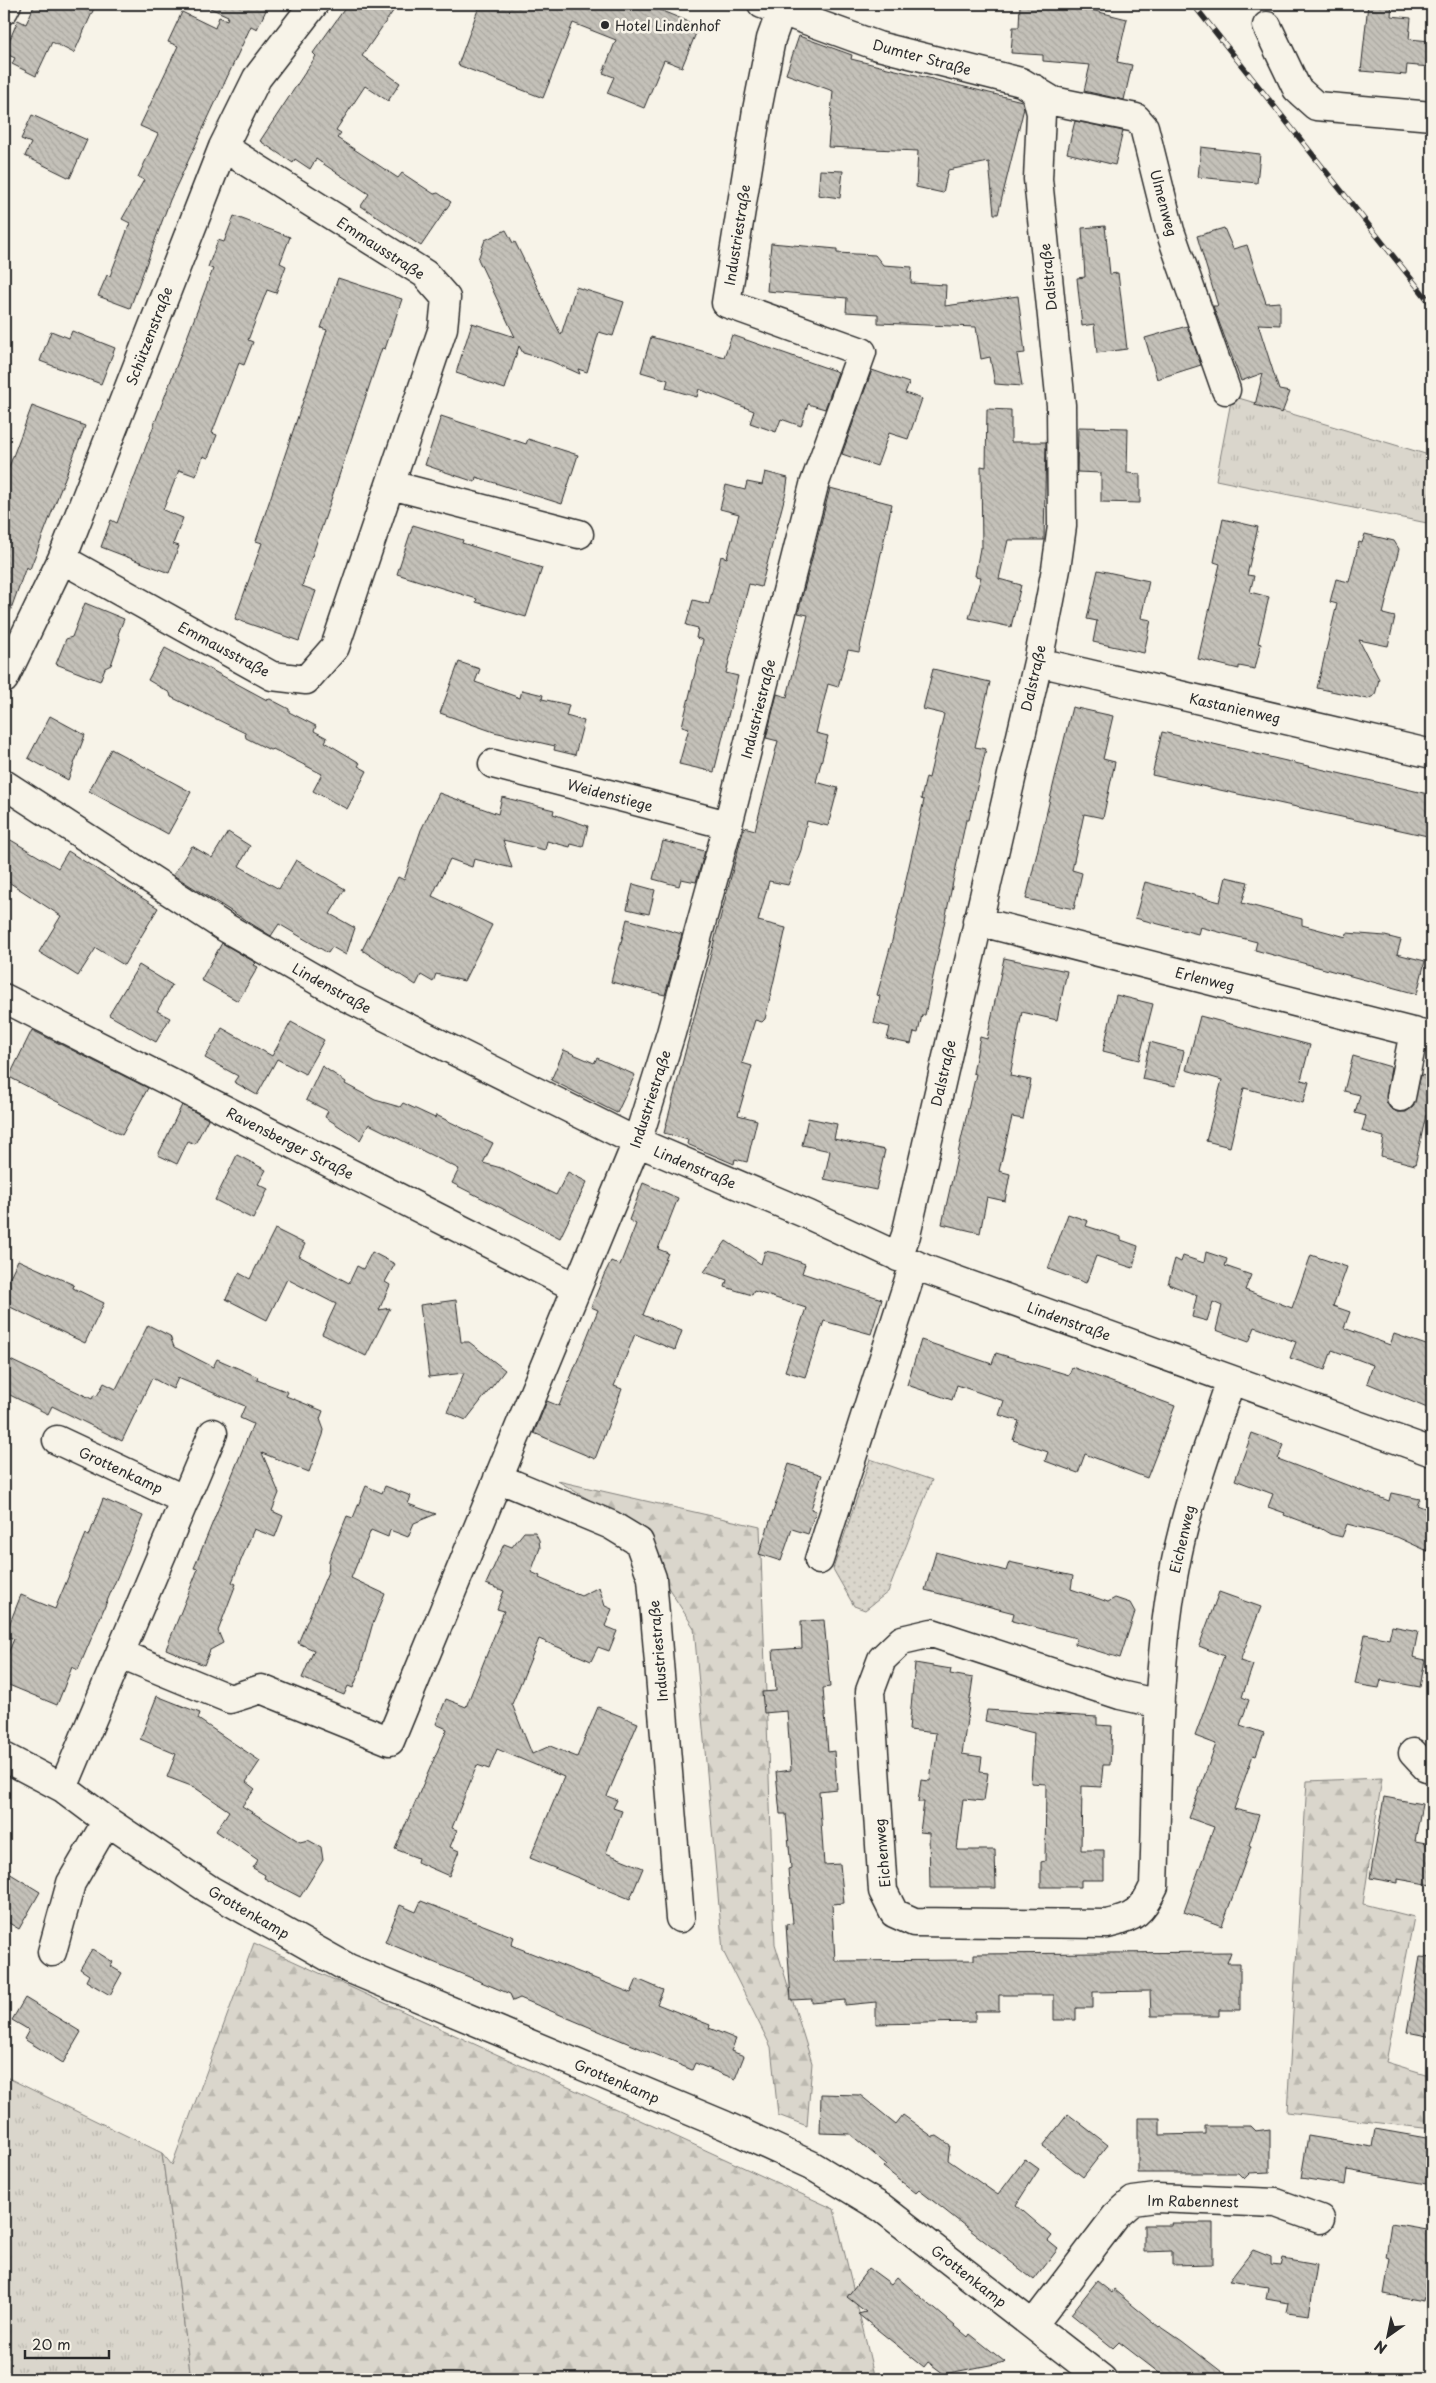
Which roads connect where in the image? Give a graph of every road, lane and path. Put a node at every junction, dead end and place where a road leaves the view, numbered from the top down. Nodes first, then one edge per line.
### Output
1 (7, 4) edge
2 (314, 4) edge
3 (786, 9) edge
4 (4, 10) edge
5 (1267, 26) dead end
6 (1035, 89) junction
7 (1083, 89) dead end
8 (1432, 116) edge
9 (223, 147) junction
10 (1226, 390) dead end
11 (390, 485) junction
12 (579, 534) dead end
13 (62, 559) junction
14 (1038, 662) junction
15 (4, 679) edge
16 (1432, 754) edge
17 (493, 764) dead end
18 (4, 784) edge
19 (728, 825) junction
20 (977, 920) junction
21 (4, 998) edge
22 (1423, 1034) edge
23 (1401, 1097) dead end
24 (637, 1142) junction
25 (906, 1261) junction
26 (577, 1288) junction
27 (1231, 1380) junction
28 (213, 1433) dead end
29 (57, 1440) dead end
30 (1432, 1452) edge
31 (498, 1478) junction
32 (185, 1500) junction
33 (819, 1560) dead end
34 (121, 1654) junction
35 (1160, 1704) junction
36 (4, 1756) edge
37 (63, 1788) junction
38 (108, 1821) junction
39 (680, 1918) dead end
40 (52, 1952) dead end
41 (1320, 2219) dead end
42 (1033, 2325) junction
43 (1102, 2379) edge

1 - 4 street
2 - 9 street, Schützenstraße
3 - 6 street, Dumter Straße
3 - 19 street, Industriestraße
5 - 8 street
6 - 7 street
6 - 10 street, Ulmenweg
6 - 14 street, Dalstraße
9 - 11 street, Emmausstraße
9 - 13 street, Schützenstraße
11 - 12 street
11 - 13 street, Emmausstraße
13 - 15 street, Schützenstraße
14 - 16 street, Kastanienweg
14 - 20 street, Dalstraße
17 - 19 street, Weidenstiege
18 - 24 street, Lindenstraße
19 - 24 street, Industriestraße
20 - 22 street, Erlenweg
20 - 25 street, Dalstraße
21 - 26 street, Ravensberger Straße
22 - 23 street
24 - 25 street, Lindenstraße
24 - 26 street, Industriestraße
25 - 27 street, Lindenstraße
25 - 33 street, Dalstraße
26 - 31 street, Industriestraße
27 - 30 street, Lindenstraße
27 - 35 street, Eichenweg
28 - 32 street
29 - 32 street, Grottenkamp
31 - 34 street, Industriestraße
31 - 39 street, Industriestraße
32 - 34 street
34 - 37 street
35 - 35 street, Eichenweg
36 - 37 street, Grottenkamp
37 - 38 street, Grottenkamp
38 - 40 street
38 - 42 street, Grottenkamp
41 - 42 street, Im Rabennest
42 - 43 street, Grottenkamp

